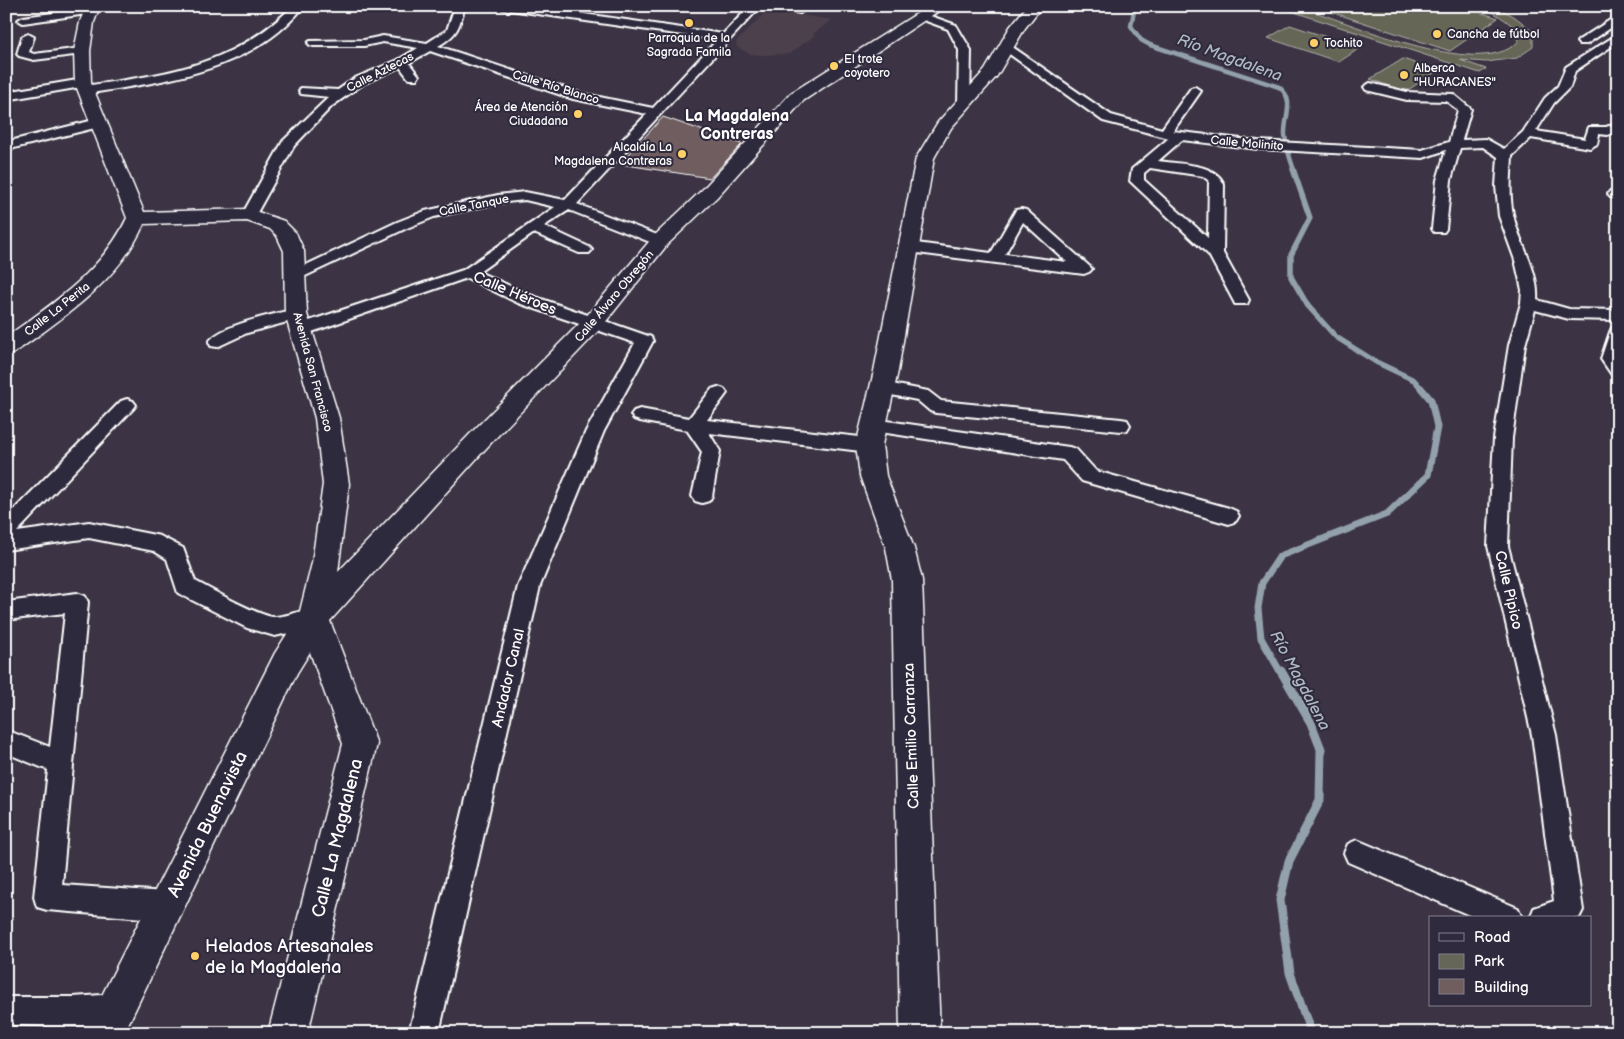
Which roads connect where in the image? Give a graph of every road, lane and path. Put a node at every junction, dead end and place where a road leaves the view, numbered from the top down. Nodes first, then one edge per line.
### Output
1 (299, 6) edge
2 (460, 6) edge
3 (503, 6) edge
4 (756, 6) edge
5 (778, 6) edge
6 (1034, 6) edge
7 (92, 8) edge
8 (800, 10) dead end
9 (930, 11) edge
10 (1618, 18) edge
11 (23, 20) dead end
12 (1618, 37) edge
13 (28, 38) dead end
14 (724, 38) junction
15 (1582, 42) dead end
16 (314, 44) dead end
17 (430, 47) junction
18 (1007, 48) junction
19 (82, 51) junction
20 (402, 62) junction
21 (413, 76) dead end
22 (84, 86) junction
23 (1370, 87) dead end
24 (306, 91) dead end
25 (1195, 91) dead end
26 (339, 94) junction
27 (6, 96) edge
28 (964, 104) junction
29 (656, 112) junction
30 (98, 122) junction
31 (1614, 132) edge
32 (1528, 134) junction
33 (1171, 136) junction
34 (1454, 145) junction
35 (6, 146) edge
36 (1505, 155) junction
37 (1147, 163) junction
38 (568, 205) junction
39 (249, 215) junction
40 (138, 218) junction
41 (533, 227) junction
42 (1439, 229) dead end
43 (660, 241) junction
44 (909, 248) junction
45 (584, 250) dead end
46 (1215, 253) junction
47 (995, 258) junction
48 (468, 273) junction
49 (294, 276) junction
50 (1241, 300) dead end
51 (1529, 303) junction
52 (1618, 316) edge
53 (298, 322) junction
54 (592, 324) junction
55 (1618, 332) edge
56 (217, 342) dead end
57 (645, 342) joint
58 (6, 348) edge
59 (1618, 371) edge
60 (882, 388) junction
61 (718, 393) dead end
62 (127, 405) dead end
63 (640, 415) dead end
64 (693, 425) junction
65 (1121, 425) dead end
66 (871, 435) junction
67 (702, 496) dead end
68 (1229, 516) dead end
69 (6, 531) edge
70 (6, 542) edge
71 (6, 611) edge
72 (314, 618) junction
73 (6, 741) edge
74 (62, 764) junction
75 (1357, 853) dead end
76 (166, 906) junction
77 (1503, 916) edge
78 (1550, 916) edge
79 (6, 1011) edge
80 (110, 1020) edge
81 (288, 1033) edge
82 (424, 1033) edge
83 (920, 1033) edge

1 - 22 street
2 - 17 street, Calle Aztecas
3 - 14 street
4 - 14 street
5 - 8 street
6 - 18 street, Calle Emilio Carranza
7 - 11 street
7 - 19 street
9 - 28 street
9 - 43 street, Calle Álvaro Obregón
10 - 15 street
12 - 32 street
13 - 19 street
14 - 29 street
16 - 17 street, Calle Río Blanco
17 - 20 street, Calle Aztecas
17 - 29 street, Calle Río Blanco
18 - 28 street, Calle Emilio Carranza
18 - 33 street, Calle Molinito
19 - 22 street
20 - 21 street
20 - 26 street, Calle Aztecas
22 - 27 street
22 - 30 street
23 - 34 street
24 - 26 street
25 - 33 street
26 - 39 street, Calle Aztecas
28 - 44 street, Calle Emilio Carranza
29 - 38 street
30 - 35 street
30 - 40 street
31 - 32 street
32 - 36 street
33 - 34 street, Calle Molinito
33 - 37 street
34 - 36 street, Calle Molinito
34 - 42 street
36 - 51 street, Calle Pipico
37 - 46 street
37 - 46 street
38 - 41 street
38 - 43 street, Calle Tanque
38 - 49 street, Calle Tanque
39 - 40 street, Avenida San Francisco
39 - 49 street, Avenida San Francisco
40 - 58 street, Calle La Perita
41 - 45 street
41 - 48 street
43 - 54 street, Calle Álvaro Obregón
44 - 47 street
44 - 60 street, Calle Emilio Carranza
46 - 50 street
47 - 47 street
48 - 53 street, Calle Héroes
48 - 54 street, Calle Héroes
49 - 53 street, Avenida San Francisco
51 - 52 street
51 - 78 street, Calle Pipico
53 - 56 street, Calle Héroes
53 - 72 street, Avenida San Francisco
54 - 57 street, Calle Héroes
54 - 72 street, Calle Álvaro Obregón
55 - 59 street
57 - 82 street, Andador Canal
60 - 65 street
60 - 66 street, Calle Emilio Carranza
61 - 64 street
62 - 69 street
63 - 64 street
64 - 66 street
64 - 67 street
66 - 68 street
66 - 83 street, Calle Emilio Carranza
70 - 72 street
71 - 74 street
72 - 76 street, Avenida Buenavista
72 - 81 street, Calle La Magdalena
73 - 74 street
74 - 76 street
75 - 77 street
76 - 80 street, Avenida Buenavista
79 - 80 street

